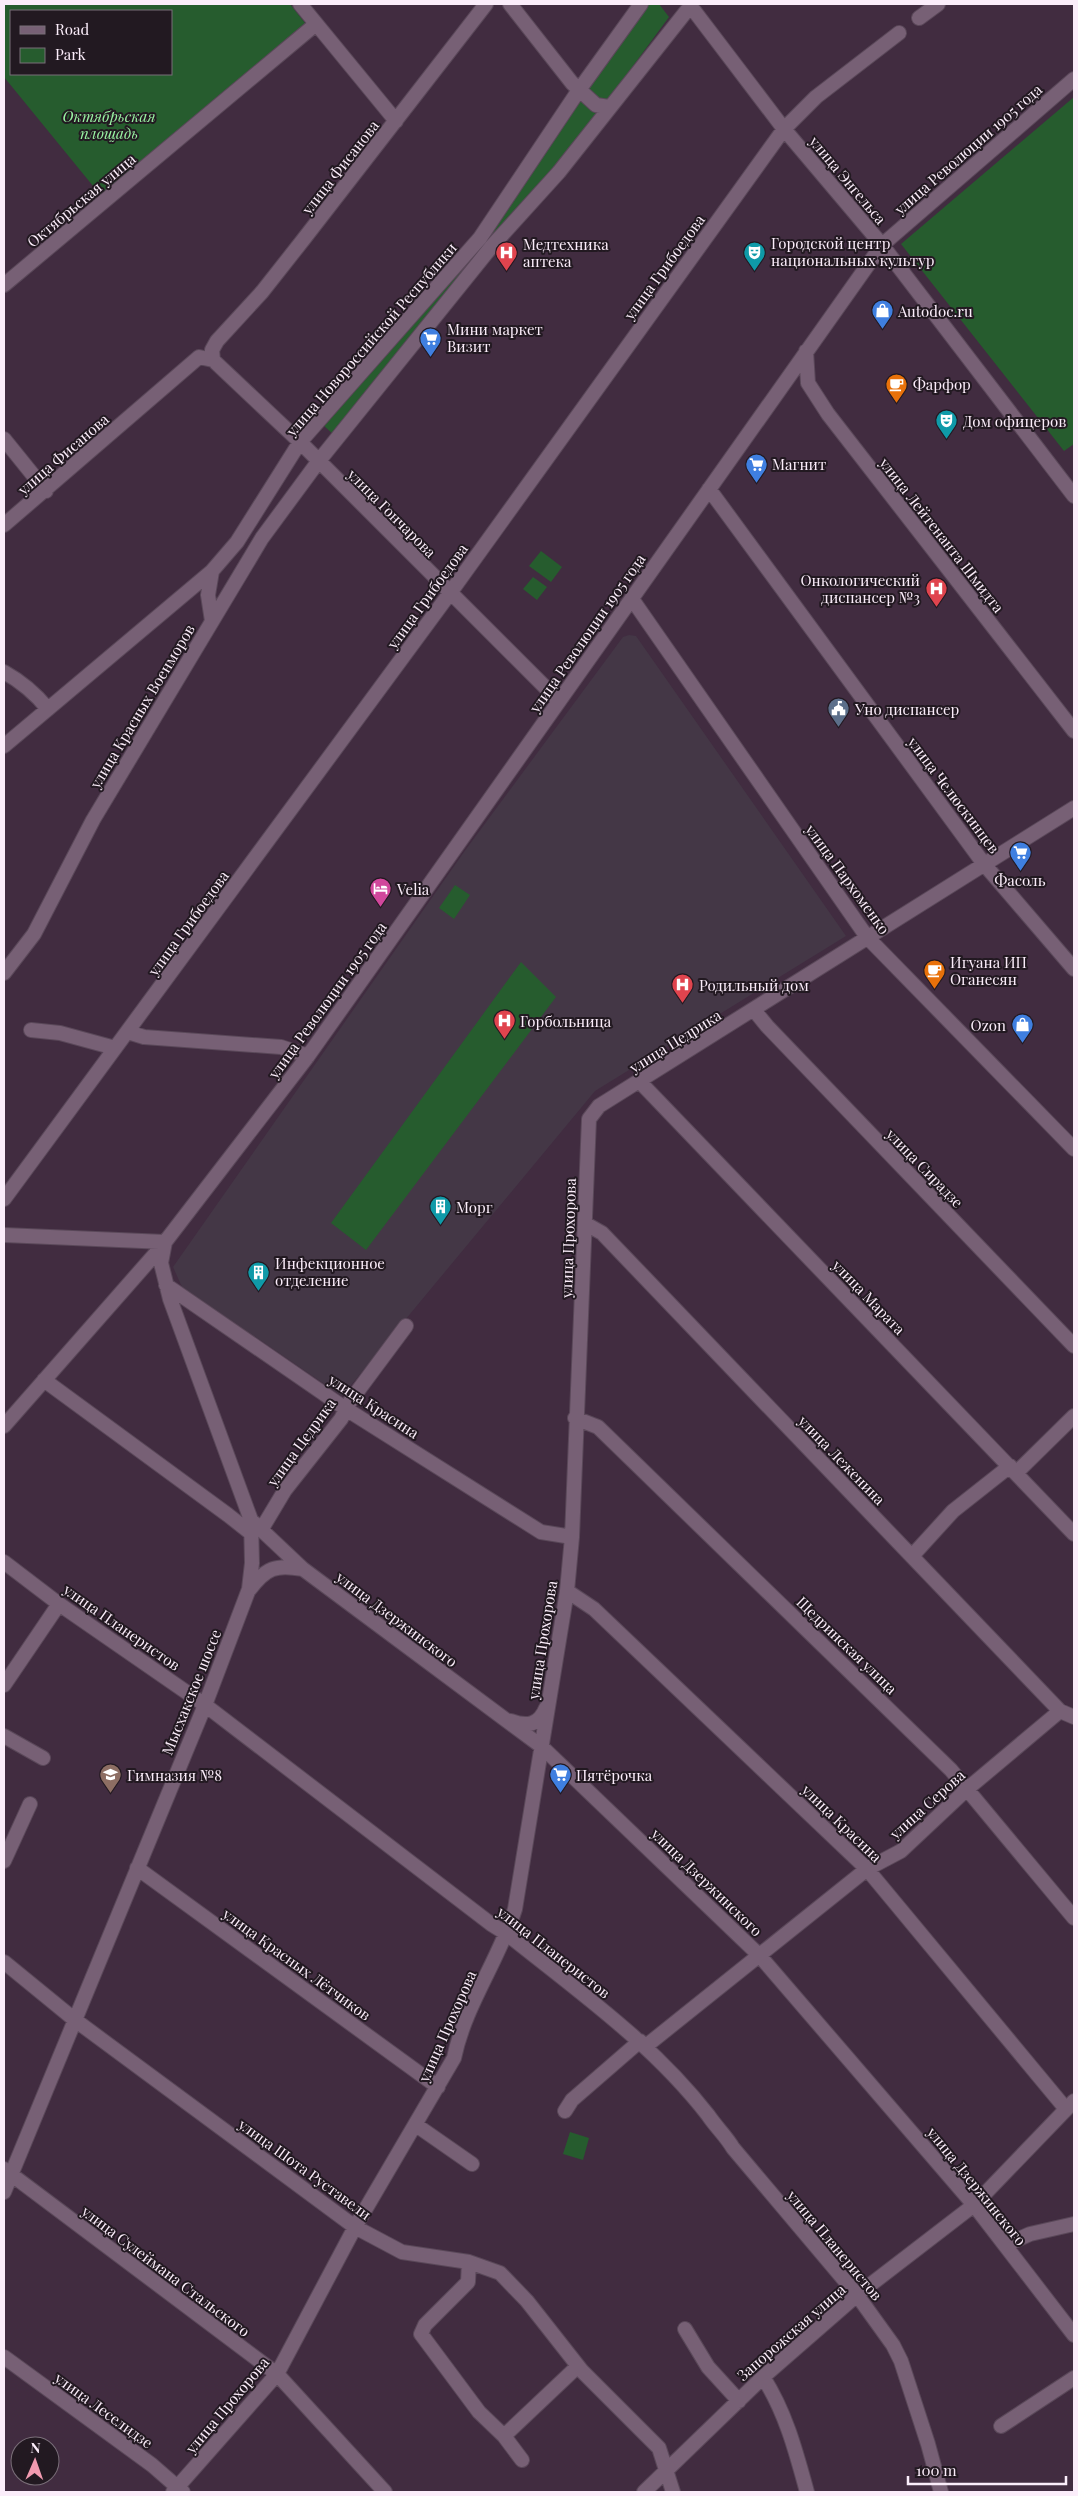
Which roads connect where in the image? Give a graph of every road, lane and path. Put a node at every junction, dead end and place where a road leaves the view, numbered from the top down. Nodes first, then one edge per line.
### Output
1 (300, 4) edge
2 (486, 4) edge
3 (510, 4) edge
4 (641, 4) edge
5 (690, 4) edge
6 (938, 4) edge
7 (919, 18) dead end
8 (316, 24) junction
9 (899, 33) dead end
10 (1074, 79) edge
11 (579, 90) junction
12 (609, 107) junction
13 (396, 120) junction
14 (784, 129) junction
15 (882, 246) junction
16 (4, 285) edge
17 (216, 343) junction
18 (806, 351) junction
19 (199, 357) junction
20 (214, 360) junction
21 (4, 439) edge
22 (300, 442) junction
23 (318, 462) junction
24 (709, 489) junction
25 (46, 491) junction
26 (1074, 496) edge
27 (4, 525) edge
28 (212, 571) junction
29 (450, 593) junction
30 (632, 599) junction
31 (212, 621) junction
32 (4, 672) edge
33 (559, 701) junction
34 (48, 709) junction
35 (1074, 731) edge
36 (4, 746) edge
37 (1074, 808) edge
38 (984, 864) junction
39 (867, 937) junction
40 (1074, 969) edge
41 (4, 973) edge
42 (754, 1010) junction
43 (31, 1030) dead end
44 (128, 1032) junction
45 (115, 1048) junction
46 (308, 1056) junction
47 (640, 1082) junction
48 (587, 1135) joint
49 (1074, 1149) edge
50 (4, 1199) edge
51 (586, 1224) junction
52 (4, 1235) edge
53 (137, 1242) junction
54 (164, 1245) junction
55 (144, 1268) junction
56 (166, 1285) junction
57 (406, 1326) dead end
58 (1074, 1346) edge
59 (44, 1380) junction
60 (346, 1409) junction
61 (1074, 1416) edge
62 (576, 1418) junction
63 (4, 1426) edge
64 (1013, 1470) junction
65 (255, 1528) junction
66 (1074, 1534) edge
67 (572, 1538) junction
68 (912, 1556) junction
69 (4, 1562) edge
70 (303, 1569) junction
71 (249, 1589) junction
72 (567, 1591) junction
73 (59, 1604) junction
74 (4, 1685) edge
75 (548, 1702) junction
76 (205, 1705) junction
77 (1060, 1711) junction
78 (1074, 1718) edge
79 (505, 1720) junction
80 (4, 1736) edge
81 (541, 1746) junction
82 (44, 1758) dead end
83 (966, 1790) junction
84 (30, 1804) dead end
85 (4, 1861) edge
86 (137, 1868) junction
87 (867, 1869) junction
88 (1074, 1918) edge
89 (507, 1934) junction
90 (759, 1955) junction
91 (4, 1962) edge
92 (75, 2020) junction
93 (643, 2043) junction
94 (438, 2087) junction
95 (1070, 2105) edge
96 (565, 2111) dead end
97 (416, 2124) junction
98 (472, 2164) dead end
99 (7, 2171) edge
100 (4, 2192) edge
101 (974, 2205) junction
102 (1074, 2224) edge
103 (355, 2227) junction
104 (1005, 2245) junction
105 (469, 2262) junction
106 (857, 2295) junction
107 (685, 2329) dead end
108 (1074, 2335) edge
109 (4, 2357) edge
110 (578, 2366) junction
111 (277, 2374) junction
112 (763, 2377) junction
113 (1074, 2378) edge
114 (739, 2401) junction
115 (1001, 2426) dead end
116 (504, 2436) junction
117 (522, 2460) dead end
118 (666, 2472) junction
119 (179, 2490) edge
120 (385, 2492) edge
121 (644, 2492) edge
122 (673, 2492) edge
123 (807, 2492) edge
124 (941, 2492) edge

1 - 8 street
2 - 13 street, улица Фисанова
3 - 11 street
4 - 11 street, улица Новороссийской Республики
5 - 12 street
5 - 14 street, улица Энгельса
6 - 7 street
8 - 13 street
8 - 16 street, Октябрьская улица
9 - 14 street, улица Грибоедова
10 - 15 street, улица Революции 1905 года
11 - 12 street
11 - 22 street, улица Новороссийской Республики
12 - 23 street
13 - 17 street, улица Фисанова
14 - 15 street, улица Энгельса
14 - 29 street, улица Грибоедова
15 - 18 street, улица Революции 1905 года
15 - 26 street, улица Энгельса
17 - 19 street, улица Фисанова
17 - 20 street
18 - 24 street, улица Революции 1905 года
18 - 35 street, улица Лейтенанта Шмидта
19 - 20 street
19 - 25 street, улица Фисанова
20 - 22 street, улица Гончарова
21 - 25 street
22 - 23 street, улица Гончарова
22 - 28 street, улица Новороссийской Республики
23 - 29 street, улица Гончарова
23 - 31 street, улица Красных Военморов
24 - 30 street, улица Революции 1905 года
24 - 38 street, улица Челюскинцев
25 - 27 street, улица Фисанова
28 - 31 street
28 - 34 street, улица Новороссийской Республики
29 - 33 street, улица Гончарова
29 - 44 street, улица Грибоедова
30 - 33 street, улица Революции 1905 года
30 - 39 street, улица Пархоменко
31 - 41 street, улица Красных Военморов
32 - 34 street
33 - 46 street, улица Революции 1905 года
34 - 36 street, улица Новороссийской Республики
37 - 38 street, улица Цедрика
38 - 39 street, улица Цедрика
38 - 40 street, улица Челюскинцев
39 - 42 street, улица Цедрика
39 - 49 street, улица Пархоменко
42 - 47 street, улица Цедрика
42 - 58 street, улица Сирадзе
43 - 45 street
44 - 45 street, улица Грибоедова
44 - 46 street
45 - 50 street, улица Грибоедова
46 - 54 street, улица Революции 1905 года
47 - 48 street, улица Цедрика
47 - 64 street, улица Марата
48 - 51 street, улица Прохорова
51 - 62 street, улица Прохорова
51 - 68 street, улица Леженина
52 - 53 street
53 - 54 street
53 - 55 street
54 - 55 street, улица Революции 1905 года
54 - 56 street, Мысхакское шоссе
55 - 59 street, улица Революции 1905 года
56 - 60 street, улица Красина
56 - 65 street, Мысхакское шоссе
57 - 60 street, улица Цедрика
59 - 63 street, улица Революции 1905 года
59 - 65 street, улица Дзержинского
60 - 65 street, улица Цедрика
60 - 67 street, улица Красина
61 - 64 street
62 - 67 street, улица Прохорова
62 - 83 street, Щедринская улица
64 - 66 street, улица Марата
64 - 68 street
65 - 70 street, улица Дзержинского
65 - 71 street, Мысхакское шоссе
67 - 72 street, улица Прохорова
68 - 77 street, улица Леженина
69 - 73 street, улица Планеристов
70 - 71 street
70 - 79 street, улица Дзержинского
71 - 76 street, Мысхакское шоссе
72 - 75 street, улица Прохорова
72 - 87 street, улица Красина
73 - 74 street
73 - 76 street, улица Планеристов
75 - 79 street
75 - 81 street, улица Прохорова
76 - 86 street, Мысхакское шоссе
76 - 89 street, улица Планеристов
77 - 78 street, улица Леженина
77 - 83 street, улица Серова
79 - 81 street, улица Дзержинского
80 - 82 street
81 - 89 street, улица Прохорова
81 - 90 street, улица Дзержинского
83 - 87 street, улица Серова
83 - 88 street, Щедринская улица
84 - 85 street
86 - 92 street, Мысхакское шоссе
86 - 94 street, улица Красных Лётчиков
87 - 90 street, улица Серова
87 - 95 street, улица Красина
89 - 93 street, улица Планеристов
89 - 94 street, улица Прохорова
90 - 93 street, улица Серова
90 - 101 street, улица Дзержинского
91 - 92 street, улица Шота Руставели
92 - 99 street, Мысхакское шоссе
92 - 103 street, улица Шота Руставели
93 - 96 street, улица Серова
93 - 106 street, улица Планеристов
94 - 97 street, улица Прохорова
95 - 101 street, Запорожская улица
97 - 98 street
97 - 103 street, улица Прохорова
99 - 100 street, Мысхакское шоссе
99 - 111 street, улица Сулеймана Стальского
101 - 104 street, улица Дзержинского
101 - 106 street, Запорожская улица
102 - 104 street
103 - 105 street, улица Шота Руставели
103 - 111 street, улица Прохорова
104 - 108 street, улица Дзержинского
105 - 110 street, улица Шота Руставели
105 - 116 street
106 - 112 street, Запорожская улица
106 - 124 street, улица Планеристов
107 - 114 street
109 - 119 street, улица Леселидзе
110 - 116 street
110 - 118 street, улица Шота Руставели
111 - 119 street, улица Прохорова
111 - 120 street, улица Сулеймана Стальского
112 - 114 street, Запорожская улица
112 - 123 street
113 - 115 street
114 - 118 street, Запорожская улица
116 - 117 street
118 - 121 street, Запорожская улица
118 - 122 street, улица Шота Руставели

